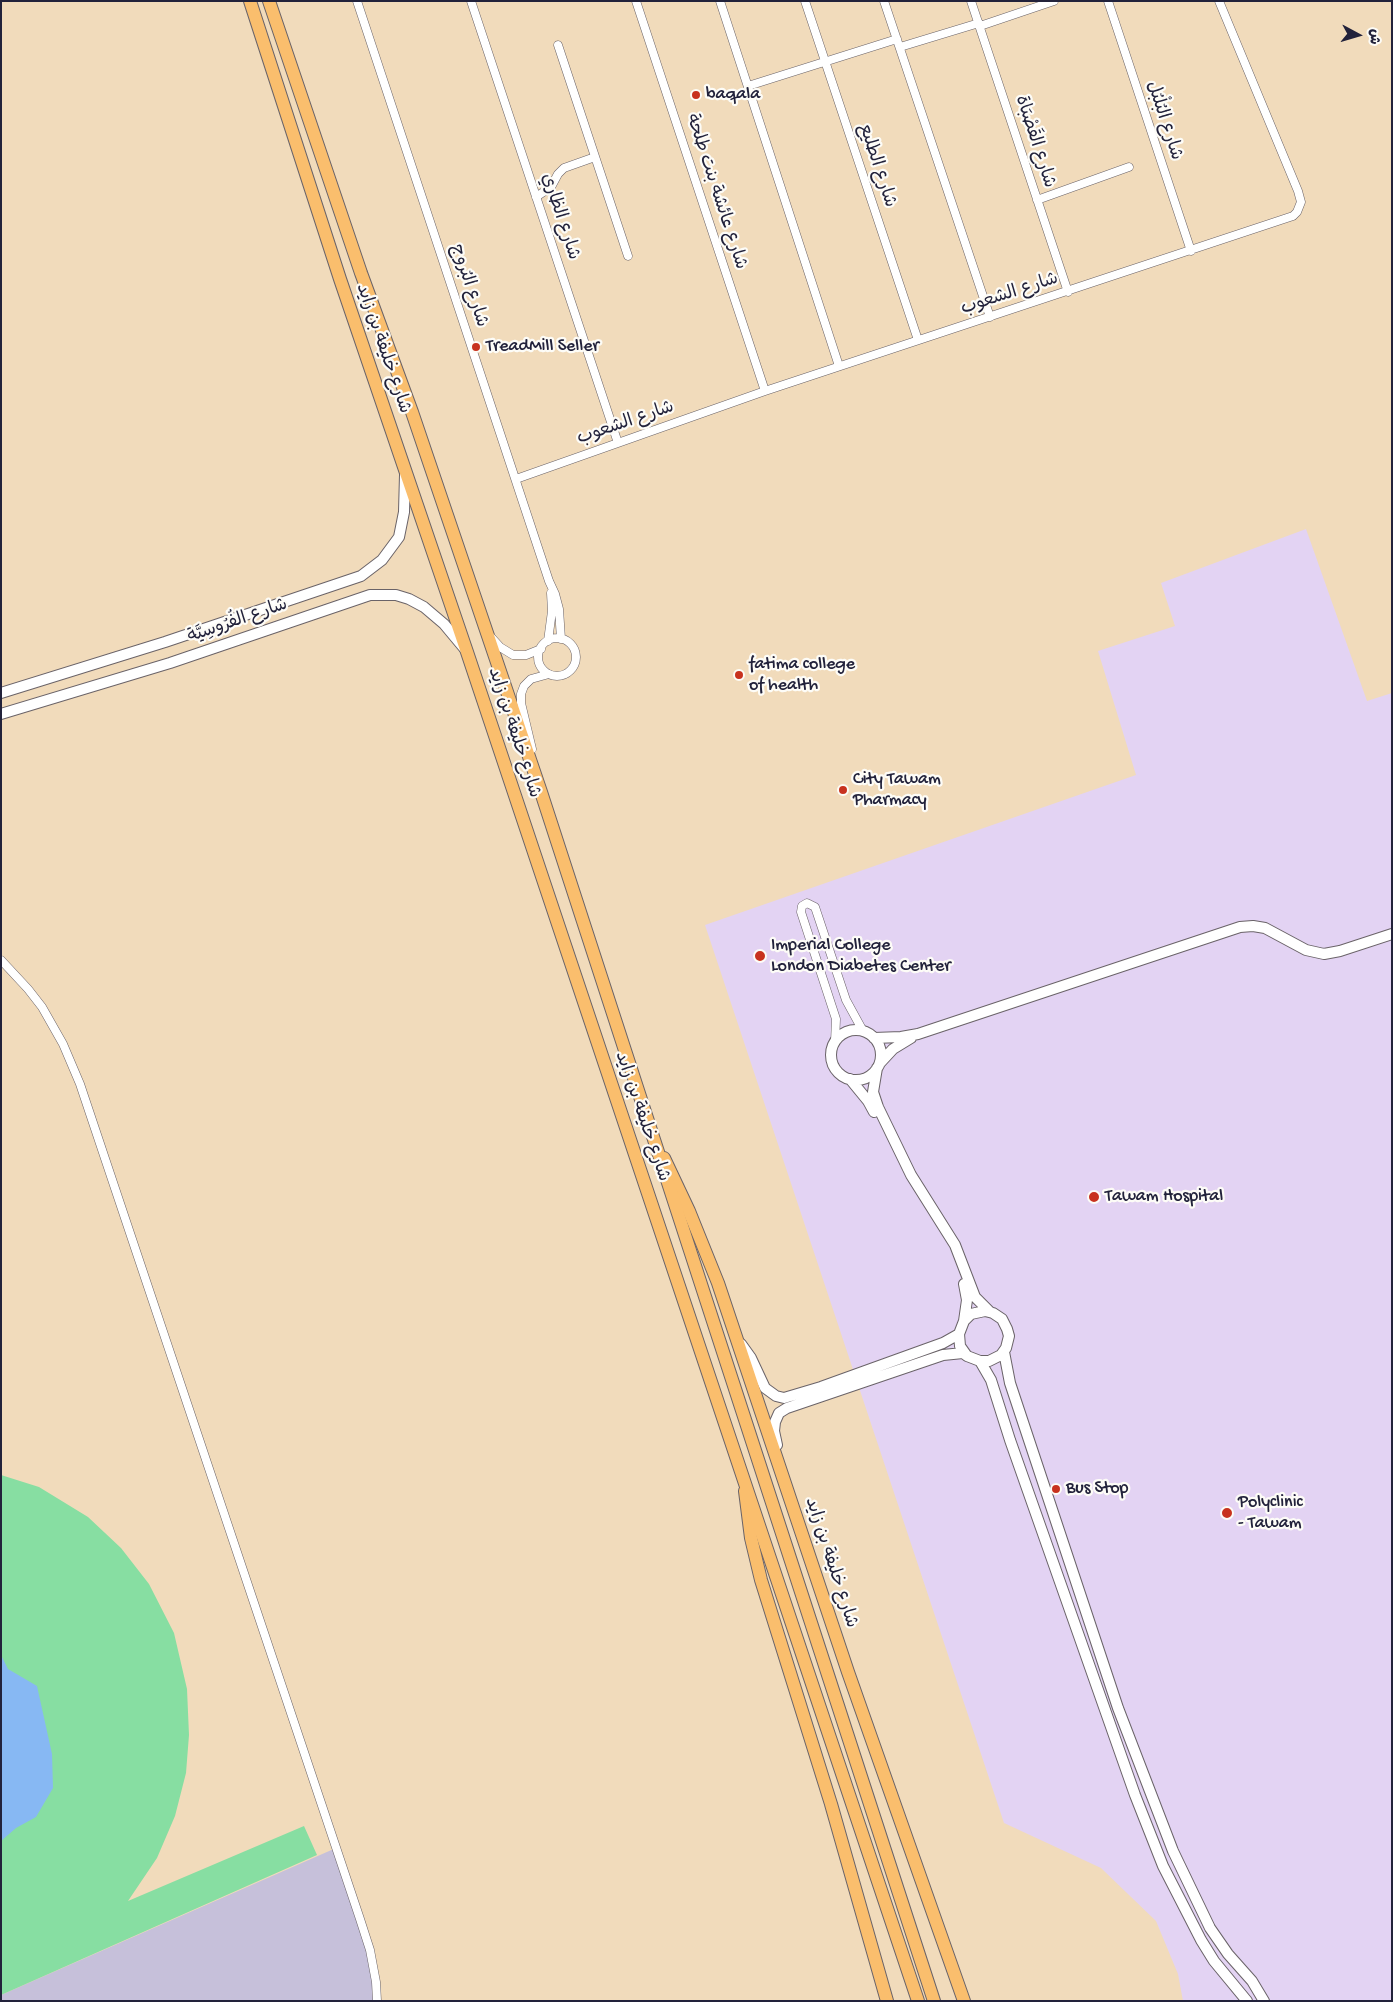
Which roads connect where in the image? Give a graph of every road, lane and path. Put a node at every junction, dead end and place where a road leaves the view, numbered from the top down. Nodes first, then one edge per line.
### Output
1 (250, 1) edge
2 (269, 1) edge
3 (357, 1) edge
4 (471, 1) edge
5 (636, 1) edge
6 (720, 1) edge
7 (805, 1) edge
8 (884, 1) edge
9 (971, 1) edge
10 (1054, 1) edge
11 (1108, 1) edge
12 (1218, 1) edge
13 (979, 25) junction
14 (897, 39) junction
15 (558, 45) dead end
16 (900, 47) junction
17 (825, 62) junction
18 (748, 86) junction
19 (595, 157) junction
20 (1129, 167) dead end
21 (536, 197) junction
22 (1037, 200) junction
23 (1191, 251) junction
24 (628, 256) dead end
25 (1068, 292) junction
26 (990, 317) junction
27 (918, 340) junction
28 (840, 366) junction
29 (765, 391) junction
30 (618, 443) junction
31 (405, 469) junction
32 (516, 479) junction
33 (549, 581) junction
34 (487, 633) junction
35 (561, 639) junction
36 (548, 641) junction
37 (541, 648) junction
38 (467, 652) junction
39 (548, 674) junction
40 (1, 693) edge
41 (1, 714) edge
42 (541, 792) junction
43 (1392, 934) edge
44 (1, 960) edge
45 (863, 1031) junction
46 (918, 1034) junction
47 (874, 1038) junction
48 (835, 1042) junction
49 (878, 1066) junction
50 (850, 1079) junction
51 (655, 1140) junction
52 (990, 1312) junction
53 (964, 1321) junction
54 (958, 1334) junction
55 (737, 1338) junction
56 (1004, 1352) junction
57 (967, 1356) junction
58 (980, 1362) junction
59 (777, 1458) junction
60 (743, 1475) junction
61 (1048, 1546) junction
62 (1074, 1576) junction
63 (1247, 2000) edge
64 (377, 2001) edge
65 (887, 2001) edge
66 (918, 2001) edge
67 (934, 2001) edge
68 (964, 2001) edge
69 (1264, 2001) edge

1 - 31 main road, شارع خليفة بن زايد
2 - 34 main road, شارع خليفة بن زايد
3 - 32 street, شارع البُروج
4 - 21 street, شارع الظاري
5 - 29 street, شارع عائشة بنت طلحة
6 - 18 street
7 - 17 street, شارع الطليع
8 - 14 street
9 - 13 street, شارع القَصْبَاة
10 - 13 street
11 - 23 street, شارع البُلْبُل
12 - 23 street, شارع الشعوب
13 - 16 street
13 - 22 street, شارع القَصْبَاة
14 - 16 street
14 - 17 street
15 - 19 street
16 - 26 street
17 - 18 street
17 - 27 street, شارع الطليع
18 - 28 street
19 - 21 street
19 - 24 street
20 - 22 street
21 - 30 street, شارع الظاري
22 - 25 street, شارع القَصْبَاة
23 - 25 street, شارع الشعوب
25 - 26 street, شارع الشعوب
26 - 27 street, شارع الشعوب
27 - 28 street, شارع الشعوب
28 - 29 street, شارع الشعوب
29 - 30 street, شارع الشعوب
30 - 32 street, شارع الشعوب
31 - 38 main road, شارع خليفة بن زايد
31 - 40 street, شارع الفُرُوسِيَّة
32 - 33 street, شارع البُروج
33 - 35 street, شارع البُروج
33 - 36 street, شارع البُروج
34 - 37 street
34 - 42 main road, شارع خليفة بن زايد
35 - 36 street
35 - 39 street
36 - 37 street
37 - 39 street
38 - 41 street, شارع الفُرُوسِيَّة
38 - 60 main road, شارع خليفة بن زايد
39 - 42 street
42 - 51 main road, شارع خليفة بن زايد
43 - 46 street
44 - 64 street
45 - 47 street
45 - 48 street
45 - 48 street
46 - 47 street
46 - 49 street
47 - 49 street
48 - 50 street
49 - 50 street
49 - 52 street
50 - 53 street
51 - 55 main road, شارع خليفة بن زايد
51 - 67 main road, شارع خليفة بن زايد
52 - 53 street
52 - 56 street
53 - 54 street
54 - 55 street
54 - 57 street
55 - 59 main road, شارع خليفة بن زايد
56 - 58 street
56 - 62 street
57 - 58 street
57 - 59 street
58 - 61 street
59 - 68 main road, شارع خليفة بن زايد
60 - 65 main road, شارع خليفة بن زايد
60 - 66 main road, شارع خليفة بن زايد
61 - 62 street
61 - 63 street
62 - 69 street

